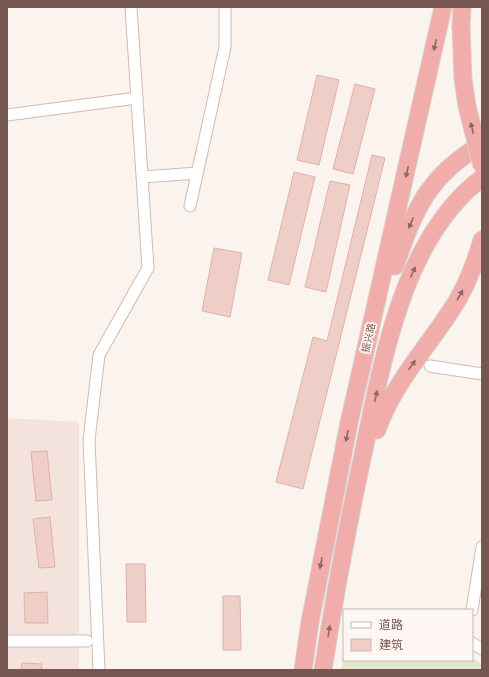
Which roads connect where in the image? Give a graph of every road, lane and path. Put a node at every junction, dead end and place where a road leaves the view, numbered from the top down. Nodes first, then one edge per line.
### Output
1 (132, 7) edge
2 (225, 7) edge
3 (444, 7) edge
4 (462, 7) edge
5 (137, 98) junction
6 (7, 115) edge
7 (482, 144) edge
8 (482, 166) edge
9 (198, 172) junction
10 (143, 177) junction
11 (482, 178) edge
12 (190, 206) dead end
13 (482, 240) edge
14 (365, 357) junction
15 (430, 366) dead end
16 (482, 374) edge
17 (356, 489) junction
18 (482, 547) edge
19 (472, 609) edge
20 (7, 641) edge
21 (88, 641) dead end
22 (473, 644) edge
23 (482, 649) edge
24 (99, 670) edge
25 (303, 670) edge
26 (323, 670) edge

1 - 5 street
2 - 9 street
3 -> 14 highway, 振兴路
8 -> 4 highway, bridge
5 - 6 street
5 - 10 street
7 -> 14 highway
9 - 10 street
9 - 12 street
10 - 24 street
17 -> 11 highway, 振兴路
17 -> 13 highway
14 -> 25 highway, 振兴路
15 - 16 street
26 -> 17 highway, 振兴路
18 - 19 street
20 - 21 street
22 - 23 street

